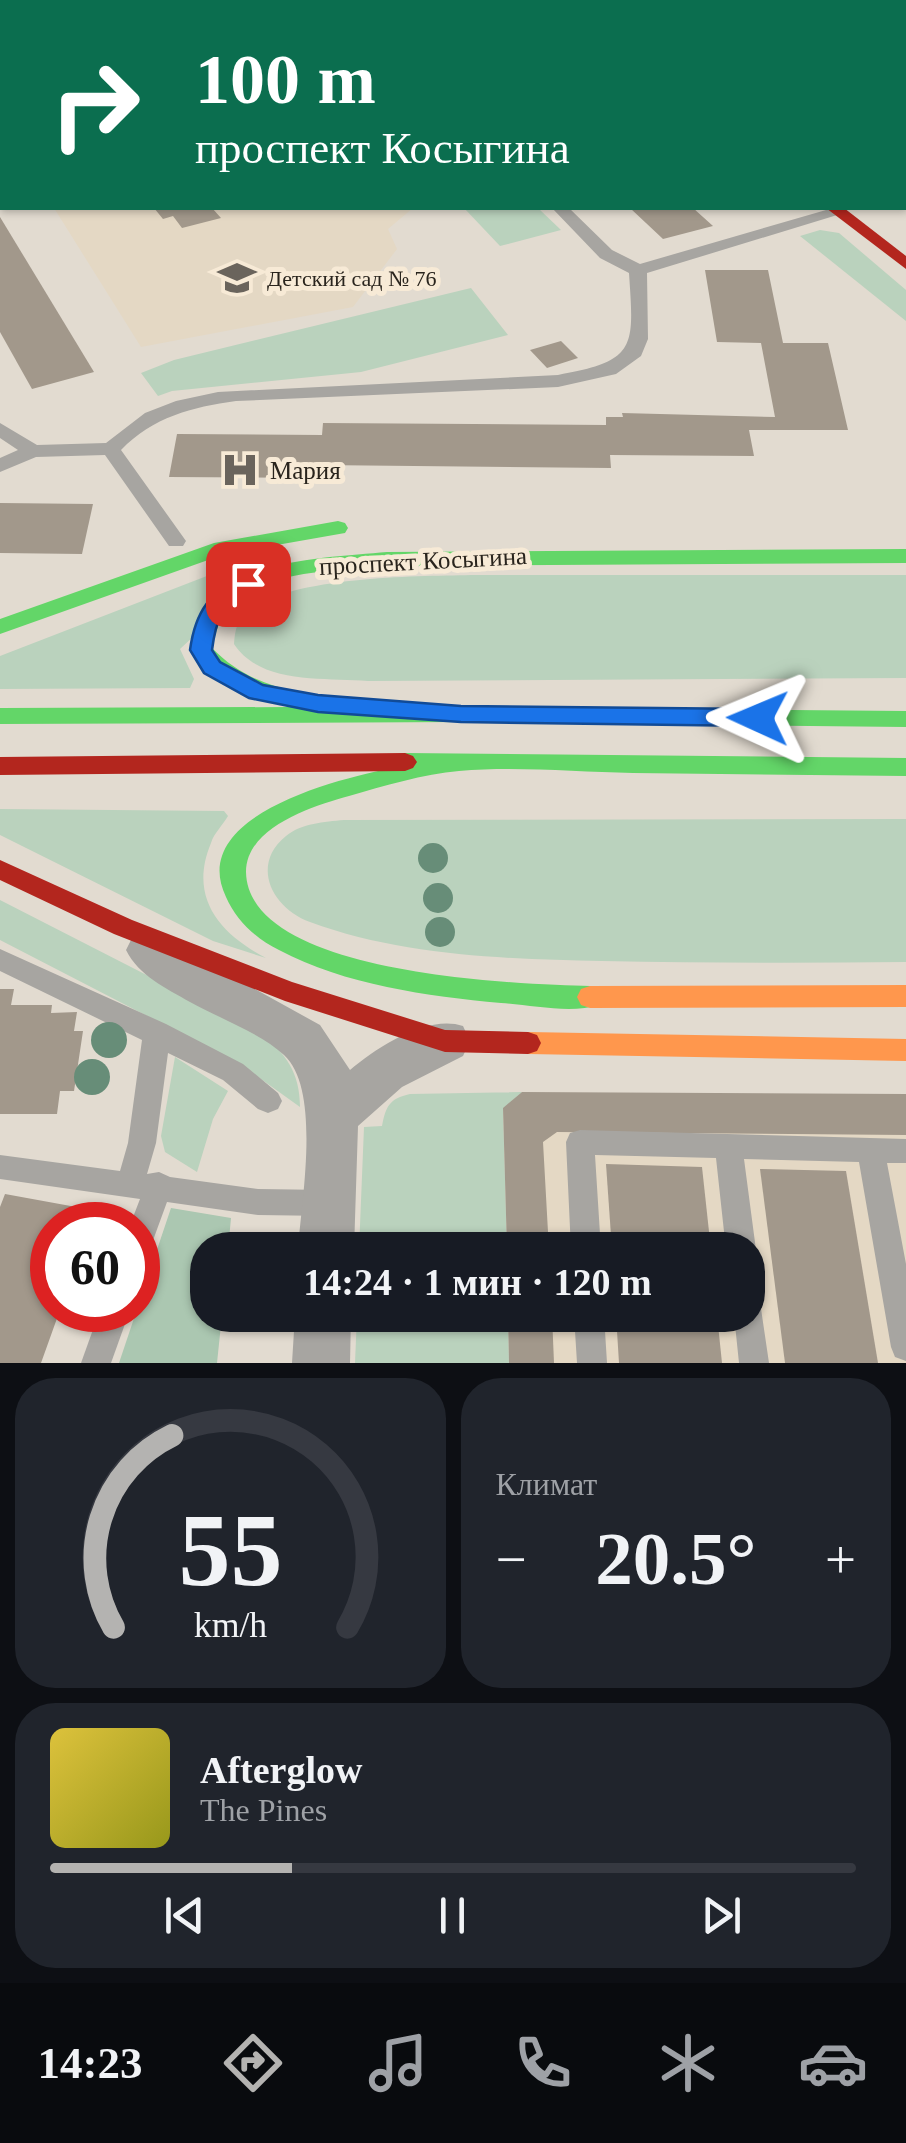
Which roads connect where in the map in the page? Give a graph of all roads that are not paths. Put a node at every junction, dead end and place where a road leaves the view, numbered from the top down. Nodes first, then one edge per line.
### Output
1 (562, 210) edge
2 (836, 210) edge
3 (906, 264) edge
4 (638, 270) junction
5 (0, 429) edge
6 (111, 450) junction
7 (33, 451) junction
8 (0, 466) edge
9 (358, 527) dead end
10 (176, 541) dead end
11 (906, 556) edge
12 (0, 628) edge
13 (461, 714) junction
14 (0, 716) edge
15 (906, 719) edge
16 (462, 762) junction
17 (0, 766) edge
18 (906, 767) edge
19 (0, 869) edge
20 (123, 928) junction
21 (0, 959) edge
22 (906, 996) edge
23 (157, 1032) junction
24 (445, 1041) junction
25 (906, 1050) edge
26 (268, 1101) dead end
27 (332, 1117) junction
28 (729, 1146) junction
29 (871, 1150) junction
30 (906, 1151) edge
31 (0, 1167) edge
32 (144, 1184) junction
33 (142, 1202) edge
34 (327, 1226) edge
35 (585, 1232) edge
36 (739, 1232) edge
37 (107, 1332) edge
38 (322, 1332) edge
39 (590, 1332) edge
40 (751, 1332) edge
41 (906, 1347) edge
42 (96, 1363) edge
43 (321, 1363) edge
44 (592, 1363) edge
45 (754, 1363) edge

1 - 4 lane
2 - 3 main road
2 - 4 lane
4 - 6 lane
5 - 7 lane
6 - 7 lane
6 - 10 lane
7 - 8 lane
9 - 12 main road, проспект Косыгина
11 - 13 main road, проспект Косыгина
13 - 14 main road, проспект Косыгина
13 - 15 main road, проспект Косыгина
16 - 17 main road
16 - 18 main road
16 - 22 main road
19 - 20 main road
20 - 24 main road
20 - 27 street
21 - 23 lane
23 - 26 lane
23 - 32 lane
24 - 25 main road
24 - 27 street
27 - 34 street
28 - 29 lane
28 - 35 lane
28 - 36 lane
29 - 30 lane
29 - 41 lane
31 - 32 lane
32 - 33 lane
32 - 34 lane
37 - 42 lane
38 - 43 street
39 - 44 lane
40 - 45 lane

